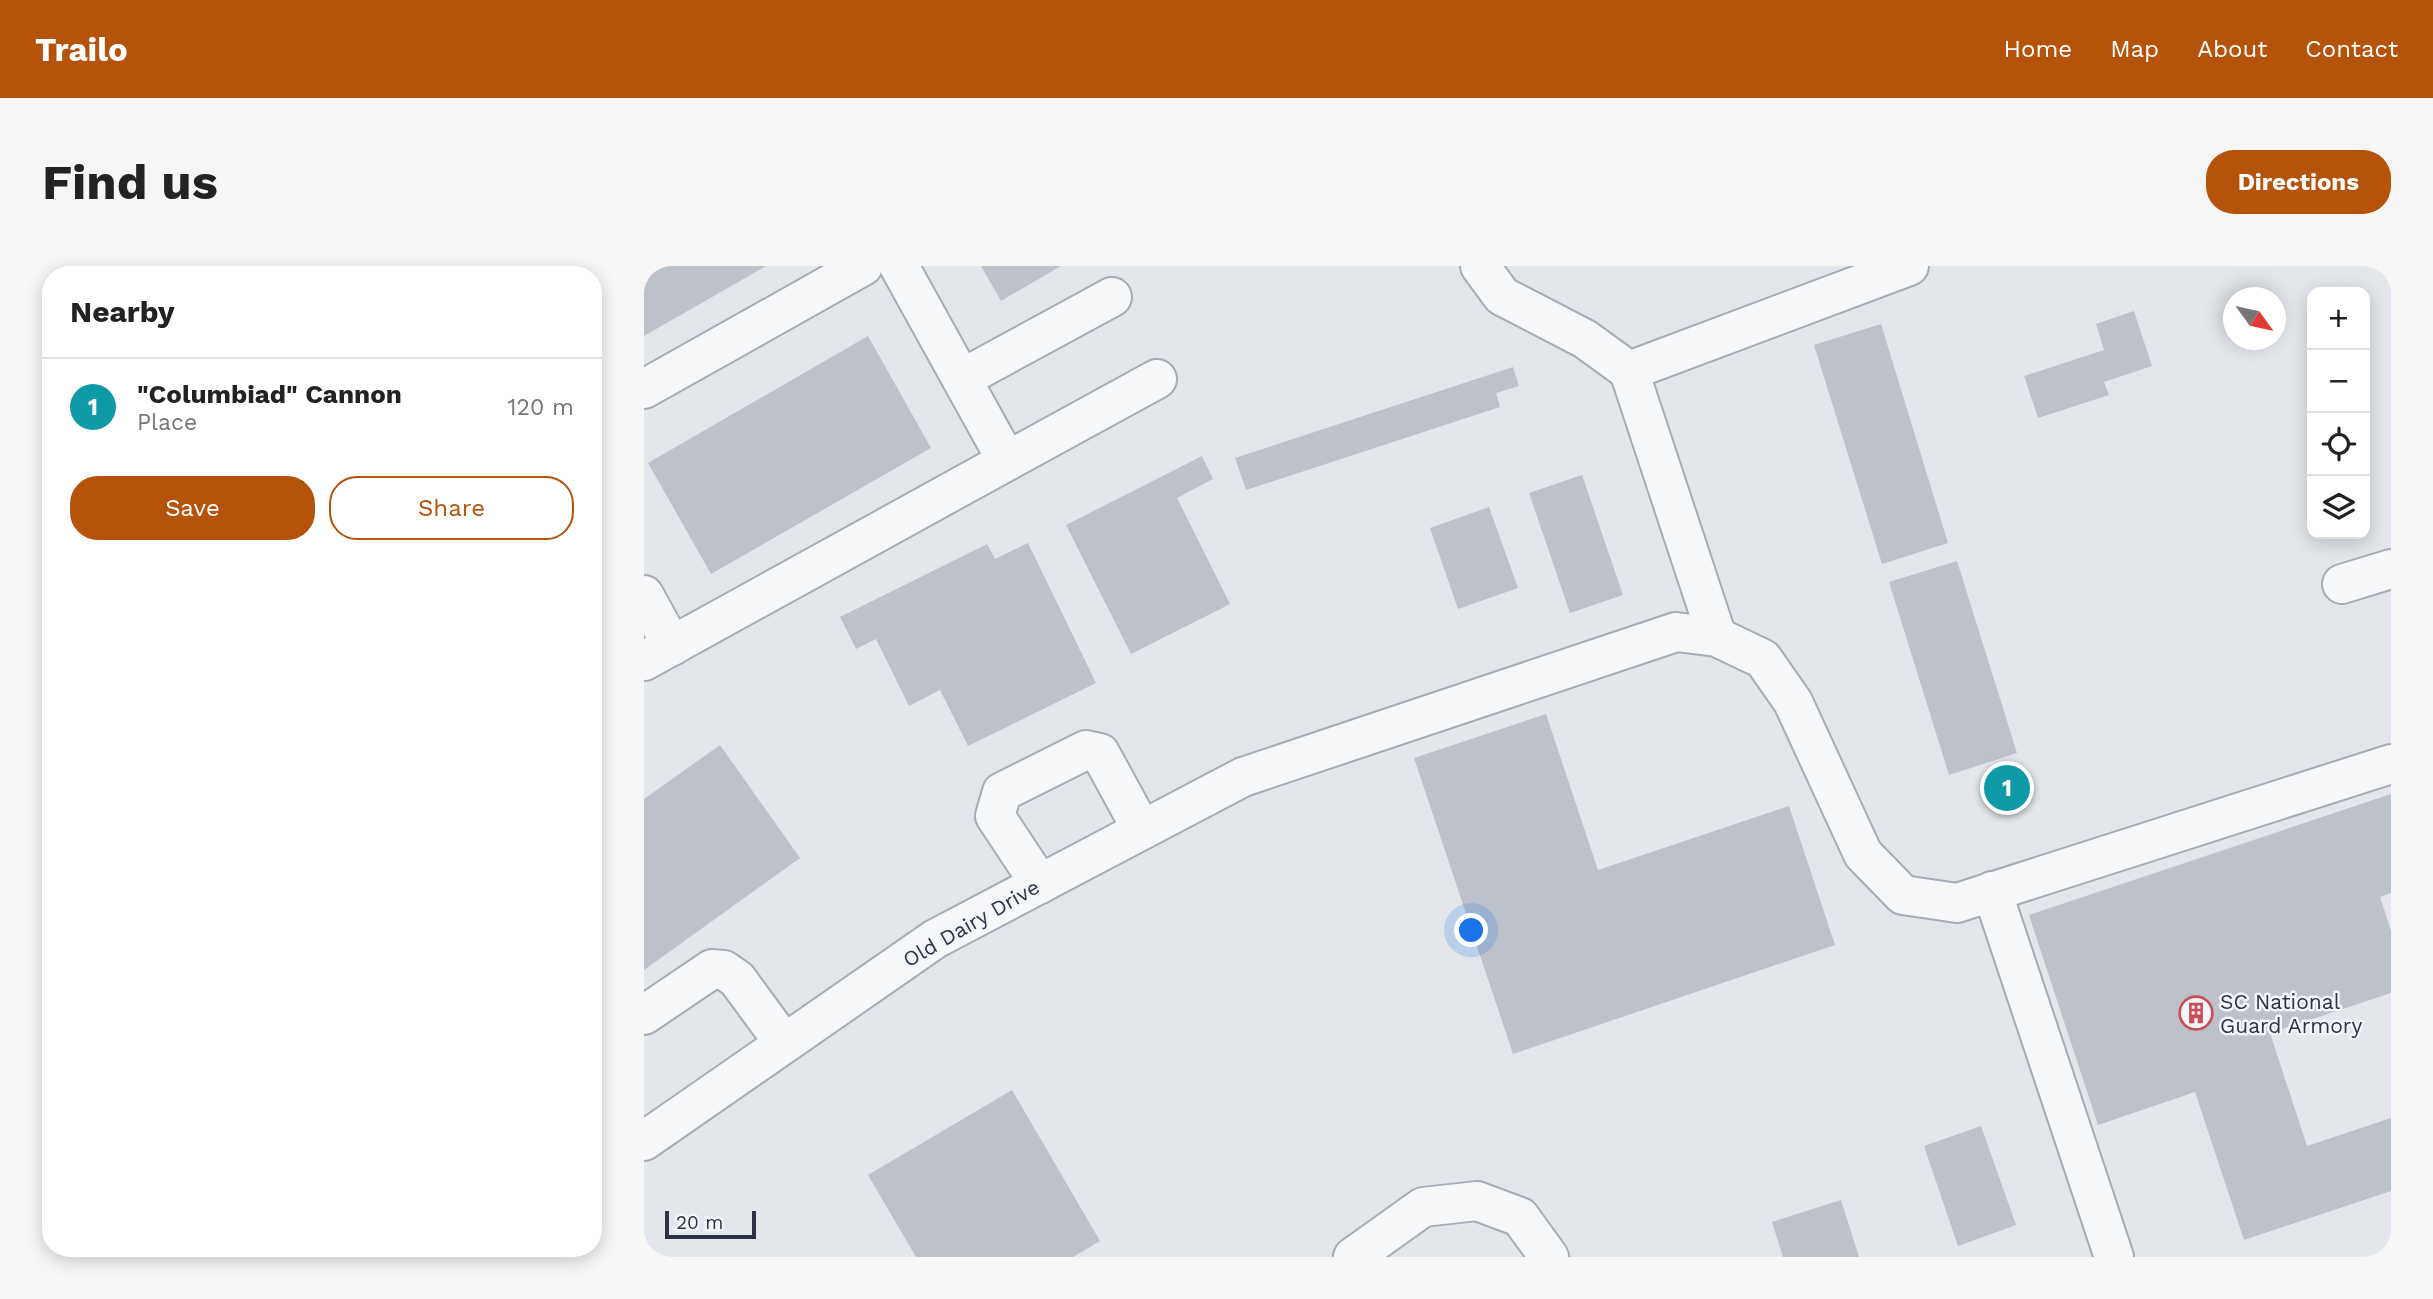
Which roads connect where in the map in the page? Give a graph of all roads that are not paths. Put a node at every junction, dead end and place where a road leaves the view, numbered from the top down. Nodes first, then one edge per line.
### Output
1 (863, 266) edge
2 (899, 266) edge
3 (1480, 266) edge
4 (1909, 266) edge
5 (1112, 297) dead end
6 (1629, 371) junction
7 (963, 378) junction
8 (1157, 379) dead end
9 (644, 389) edge
10 (1007, 461) junction
11 (2390, 576) edge
12 (2342, 584) dead end
13 (644, 594) edge
14 (1717, 636) junction
15 (658, 653) edge
16 (2391, 764) edge
17 (1142, 830) junction
18 (1040, 884) junction
19 (1992, 891) junction
20 (644, 1015) edge
21 (784, 1043) junction
22 (644, 1141) edge
23 (1353, 1257) edge
24 (1549, 1257) edge
25 (2114, 1257) edge

1 - 9 street
2 - 7 street
3 - 6 street
4 - 6 street
5 - 7 street
6 - 14 street
7 - 10 street
8 - 10 street
10 - 15 street
11 - 12 street
13 - 15 street
14 - 17 street, Old Dairy Drive
14 - 19 street
16 - 19 street
17 - 18 street, Old Dairy Drive
17 - 18 street
18 - 21 street, Old Dairy Drive
19 - 25 street
20 - 21 street
21 - 22 street, Old Dairy Drive
23 - 24 street

